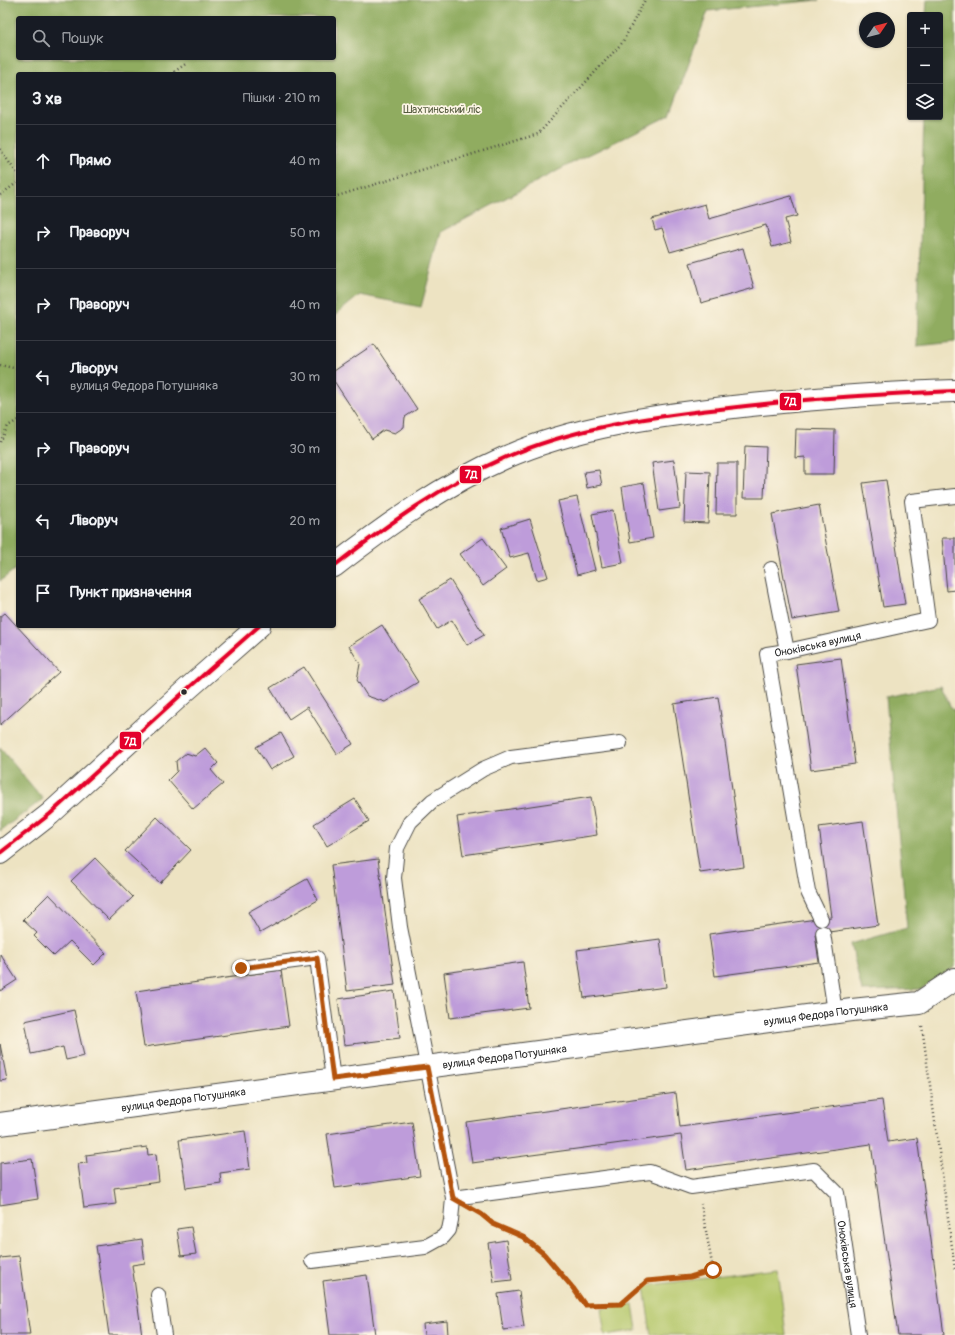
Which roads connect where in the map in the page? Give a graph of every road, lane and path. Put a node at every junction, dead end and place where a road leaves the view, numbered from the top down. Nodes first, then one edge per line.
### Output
1 (645, 0) edge
2 (187, 63) dead end
3 (174, 72) edge
4 (0, 149) edge
5 (16, 172) edge
6 (16, 183) edge
7 (0, 195) edge
8 (336, 196) edge
9 (0, 365) edge
10 (16, 369) edge
11 (955, 391) edge
12 (16, 421) edge
13 (0, 442) edge
14 (955, 496) edge
15 (336, 564) edge
16 (771, 569) dead end
17 (257, 628) edge
18 (787, 651) junction
19 (620, 743) dead end
20 (0, 853) edge
21 (821, 919) dead end
22 (824, 933) dead end
23 (241, 968) dead end
24 (955, 980) edge
25 (919, 1003) junction
26 (835, 1012) junction
27 (427, 1067) junction
28 (333, 1079) junction
29 (0, 1124) edge
30 (698, 1186) junction
31 (453, 1198) junction
32 (312, 1261) dead end
33 (955, 1269) edge
34 (158, 1295) dead end
35 (164, 1335) edge
36 (858, 1335) edge

1 - 8 path
2 - 3 path
4 - 5 path
6 - 7 path
9 - 10 path
11 - 15 street
12 - 13 path
14 - 18 lane, Оноківська вулиця
16 - 18 lane
17 - 20 street
18 - 21 lane, Оноківська вулиця
19 - 27 lane
22 - 26 lane
23 - 28 lane
24 - 25 street, вулиця Федора Потушняка
25 - 26 street, вулиця Федора Потушняка
25 - 33 path
26 - 27 street, вулиця Федора Потушняка
27 - 28 street, вулиця Федора Потушняка
27 - 31 lane
28 - 29 street, вулиця Федора Потушняка
30 - 31 lane
30 - 31 path
30 - 36 lane, Оноківська вулиця
31 - 32 lane
34 - 35 lane

